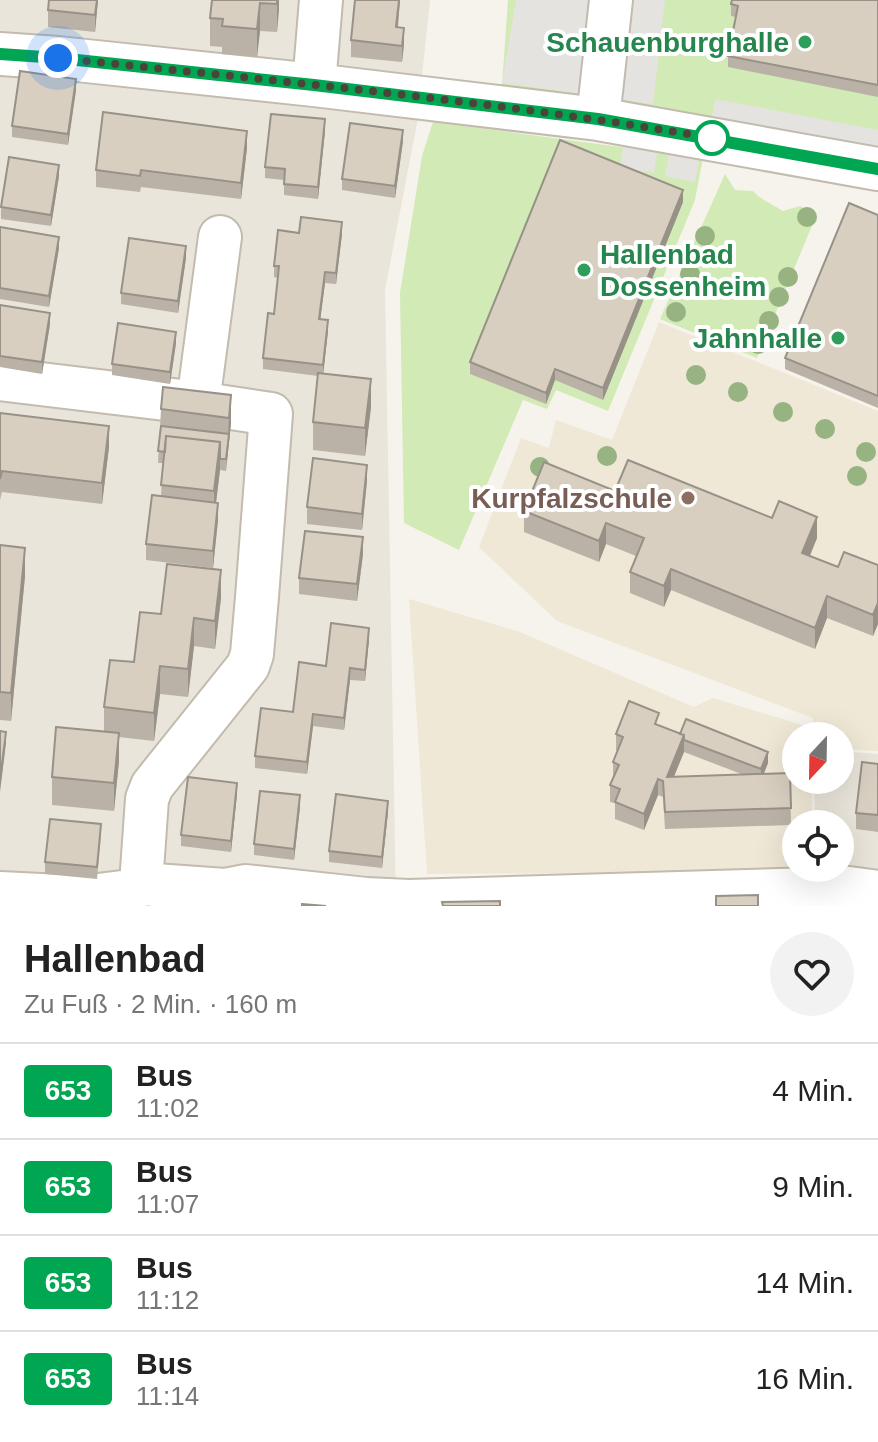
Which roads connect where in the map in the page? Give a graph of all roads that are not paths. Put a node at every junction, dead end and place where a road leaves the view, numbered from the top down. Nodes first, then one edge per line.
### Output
1 (321, 0) edge
2 (611, 0) edge
3 (0, 54) edge
4 (314, 85) junction
5 (598, 119) junction
6 (878, 169) edge
7 (220, 237) dead end
8 (0, 379) edge
9 (198, 403) junction
10 (141, 884) junction
11 (878, 892) edge
12 (0, 893) edge
13 (243, 896) edge
14 (688, 900) edge
15 (409, 903) edge

1 - 4 street
2 - 5 street
3 - 4 street
4 - 5 street
5 - 6 street
7 - 9 street
8 - 9 street
9 - 10 street
10 - 12 street
10 - 13 street
11 - 14 street
13 - 15 street
14 - 15 street

